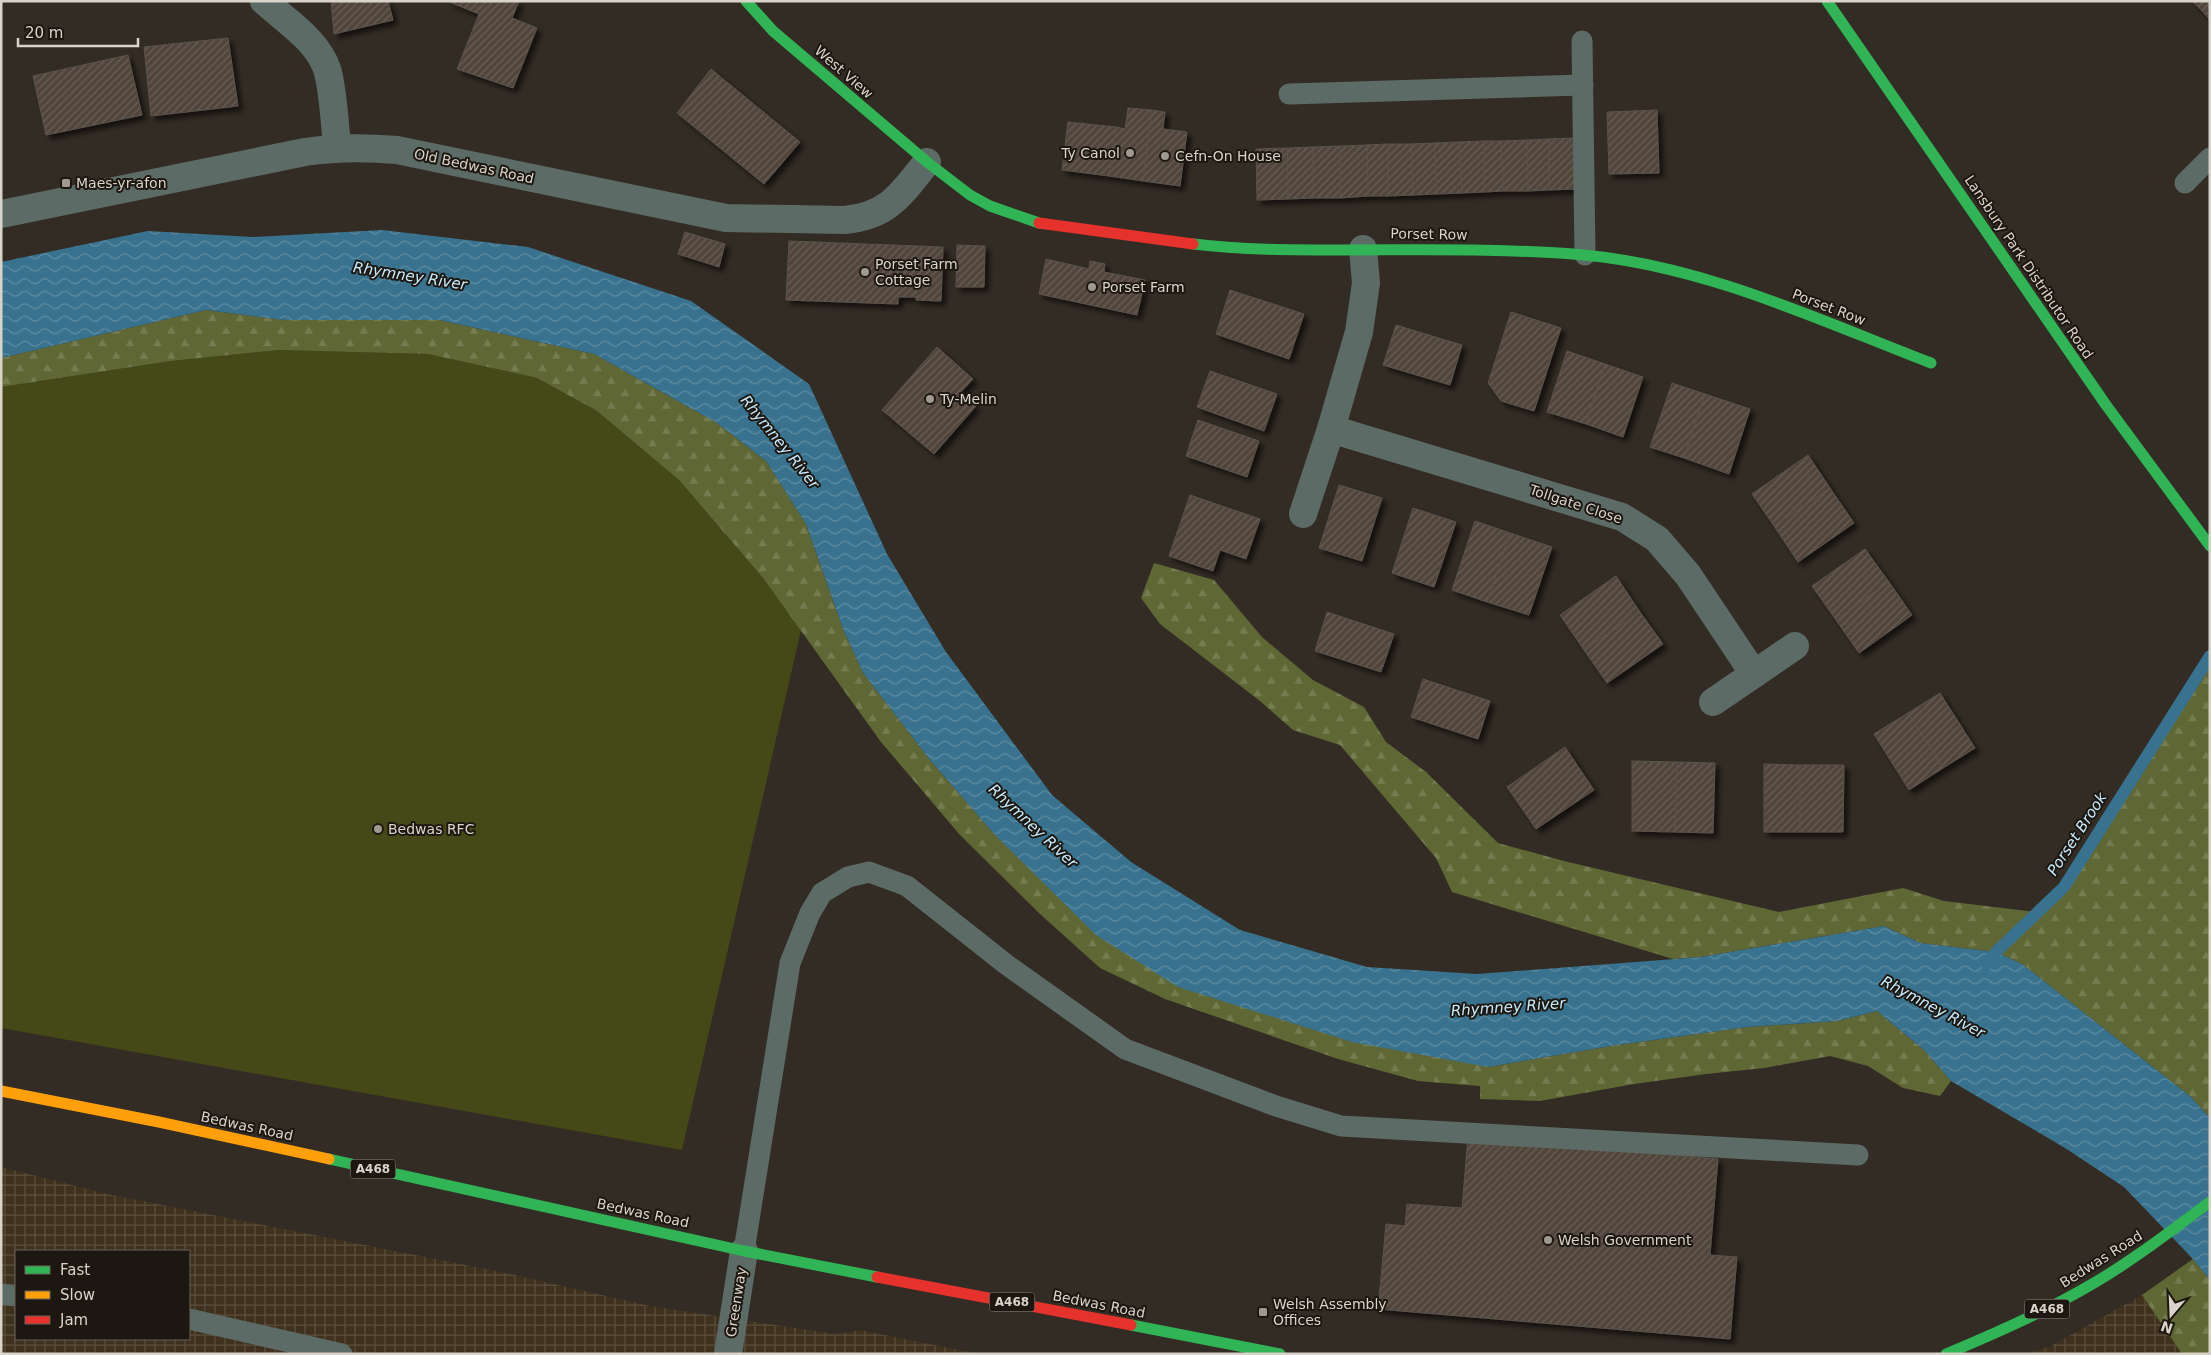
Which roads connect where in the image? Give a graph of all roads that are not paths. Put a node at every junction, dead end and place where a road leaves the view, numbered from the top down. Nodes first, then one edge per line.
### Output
1 (264, 1) edge
2 (746, 1) edge
3 (1827, 1) edge
4 (1582, 40) dead end
5 (1583, 85) junction
6 (1288, 94) dead end
7 (337, 147) junction
8 (2210, 158) edge
9 (927, 162) junction
10 (2185, 183) dead end
11 (1, 214) edge
12 (1363, 249) junction
13 (1585, 255) junction
14 (1931, 363) dead end
15 (1331, 429) junction
16 (1303, 514) dead end
17 (2208, 544) edge
18 (1795, 646) dead end
19 (1754, 674) junction
20 (1713, 702) dead end
21 (1, 1092) edge
22 (1858, 1155) dead end
23 (2210, 1202) edge
24 (744, 1251) junction
25 (1, 1294) edge
26 (15, 1296) edge
27 (190, 1318) edge
28 (342, 1354) edge
29 (728, 1354) edge
30 (1280, 1354) edge
31 (1946, 1354) edge

1 - 7 street
2 - 9 street, West View
3 - 17 street, Lansbury Park Distributor Road
4 - 5 lane
5 - 6 lane
5 - 13 lane
7 - 9 street, Old Bedwas Road
7 - 11 street, Old Bedwas Road
8 - 10 lane
9 - 12 street, Porset Row
12 - 13 street, Porset Row
12 - 15 street
13 - 14 street, Porset Row
15 - 16 street
15 - 19 street, Tollgate Close
18 - 19 street
19 - 20 street
21 - 24 street, Bedwas Road / A468
22 - 24 lane
23 - 31 street, Bedwas Road / A468
24 - 29 street, Greenway
24 - 30 street, Bedwas Road / A468
25 - 26 lane
27 - 28 lane

